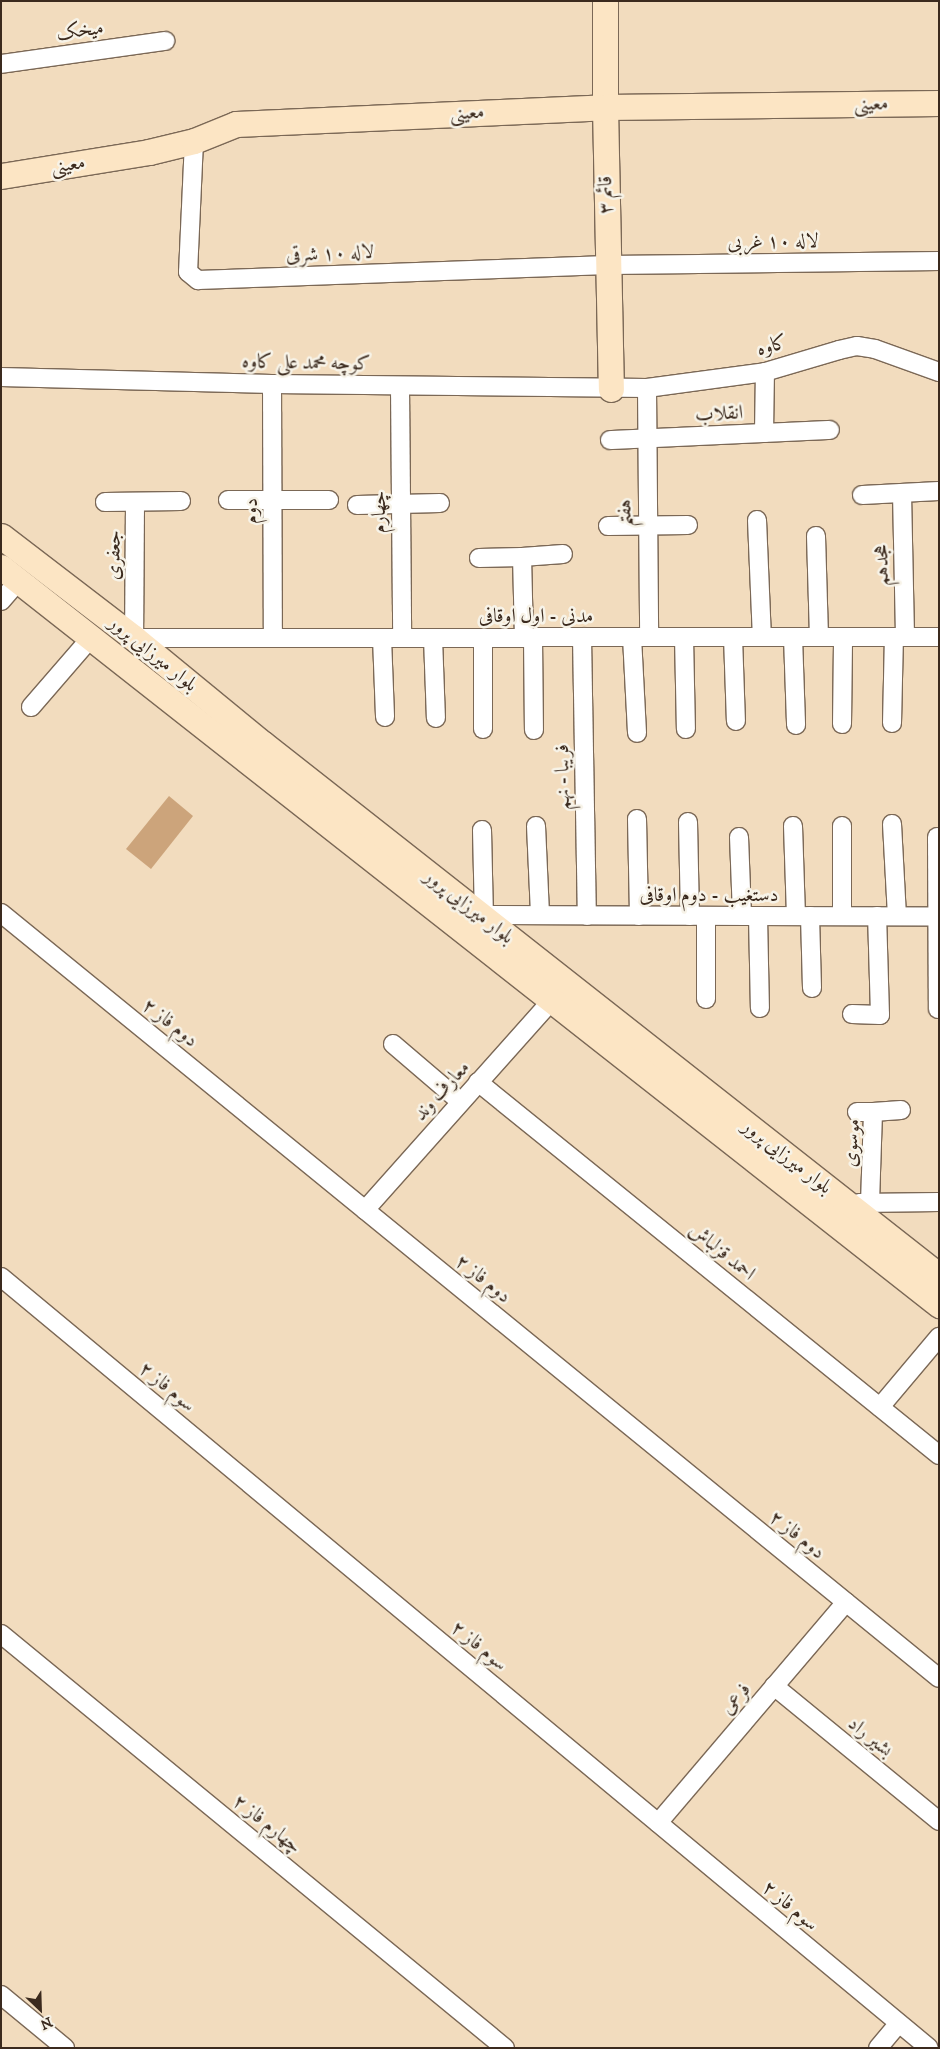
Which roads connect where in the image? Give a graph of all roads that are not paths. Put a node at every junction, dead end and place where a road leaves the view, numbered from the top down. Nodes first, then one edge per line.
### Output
1 (605, 1) edge
2 (165, 41) dead end
3 (1, 64) edge
4 (939, 103) edge
5 (605, 107) junction
6 (194, 141) junction
7 (1, 176) edge
8 (939, 261) edge
9 (608, 265) junction
10 (765, 372) junction
11 (939, 372) edge
12 (1, 377) edge
13 (272, 384) junction
14 (400, 386) junction
15 (647, 388) junction
16 (611, 389) junction
17 (830, 430) dead end
18 (764, 433) junction
19 (647, 438) junction
20 (610, 440) dead end
21 (939, 491) edge
22 (902, 493) junction
23 (862, 495) dead end
24 (228, 500) dead end
25 (272, 500) junction
26 (329, 500) dead end
27 (181, 501) dead end
28 (105, 502) dead end
29 (135, 502) junction
30 (440, 503) dead end
31 (400, 504) junction
32 (357, 505) dead end
33 (756, 520) dead end
34 (688, 525) dead end
35 (608, 526) dead end
36 (646, 526) junction
37 (1, 536) edge
38 (816, 536) dead end
39 (563, 554) dead end
40 (522, 557) junction
41 (479, 558) dead end
42 (10, 574) edge
43 (1, 601) edge
44 (582, 637) junction
45 (640, 637) junction
46 (684, 637) junction
47 (733, 637) junction
48 (762, 637) junction
49 (793, 637) junction
50 (819, 637) junction
51 (843, 637) junction
52 (899, 637) junction
53 (939, 637) edge
54 (134, 638) junction
55 (273, 638) junction
56 (382, 638) junction
57 (402, 638) junction
58 (433, 638) junction
59 (483, 638) junction
60 (529, 638) junction
61 (90, 639) junction
62 (31, 707) dead end
63 (385, 716) dead end
64 (436, 718) dead end
65 (736, 721) dead end
66 (892, 723) dead end
67 (842, 724) dead end
68 (796, 725) dead end
69 (483, 729) dead end
70 (686, 729) dead end
71 (534, 730) dead end
72 (637, 733) dead end
73 (637, 819) dead end
74 (688, 822) dead end
75 (892, 824) dead end
76 (536, 826) dead end
77 (793, 826) dead end
78 (842, 826) dead end
79 (482, 830) dead end
80 (739, 837) dead end
81 (937, 837) dead end
82 (1, 913) edge
83 (481, 915) junction
84 (540, 915) junction
85 (587, 916) junction
86 (639, 916) junction
87 (698, 916) junction
88 (750, 916) junction
89 (803, 916) junction
90 (842, 916) junction
91 (877, 916) junction
92 (897, 916) junction
93 (938, 917) edge
94 (812, 988) dead end
95 (706, 999) dead end
96 (551, 1001) junction
97 (760, 1008) dead end
98 (938, 1008) edge
99 (852, 1014) dead end
100 (393, 1044) dead end
101 (478, 1082) junction
102 (461, 1102) junction
103 (901, 1110) dead end
104 (939, 1202) edge
105 (858, 1204) junction
106 (365, 1210) junction
107 (939, 1276) edge
108 (1, 1277) edge
109 (939, 1305) edge
110 (939, 1337) edge
111 (880, 1407) junction
112 (939, 1455) edge
113 (846, 1602) junction
114 (1, 1634) edge
115 (939, 1678) edge
116 (774, 1686) junction
117 (939, 1821) edge
118 (658, 1823) junction
119 (1, 1995) edge
120 (898, 2024) junction
121 (65, 2048) edge
122 (505, 2048) edge
123 (878, 2048) edge
124 (928, 2048) edge

1 - 5 main road, قائم ۳
2 - 3 street, میخک
4 - 5 main road, معینی
5 - 6 main road, معینی
5 - 9 main road, قائم ۳
6 - 7 main road, معینی
6 - 9 street, لاله ۱۰ شرقی
8 - 9 street, لاله ۱۰ غربی
9 - 16 main road, قائم ۳
10 - 11 street, کاوه
10 - 15 street, کاوه
10 - 18 street
12 - 13 street, کوچه محمد علی کاوه
13 - 14 street, کوچه محمد علی کاوه
13 - 25 street, دوم
14 - 16 street, کوچه محمد علی کاوه
14 - 31 street, چهارم
15 - 16 street, کاوه
15 - 19 street, هفتم
17 - 18 street, انقلاب
18 - 19 street, انقلاب
19 - 20 street, انقلاب
19 - 36 street, هفتم
21 - 22 street
22 - 23 street
22 - 52 street, هجدهم
24 - 25 street
25 - 26 street
25 - 55 street, دوم
27 - 29 street
28 - 29 street
29 - 54 street, جعفری
30 - 31 street
31 - 32 street
31 - 57 street, چهارم
33 - 48 street
34 - 36 street
35 - 36 street
36 - 45 street, هفتم
37 - 54 main road, بلوار میرزایی پرور
38 - 50 street
39 - 40 street
40 - 41 street
40 - 60 street
42 - 43 street
42 - 61 main road, بلوار میرزایی پرور
44 - 45 street, مدنی - اول اوقافی
44 - 60 street, مدنی - اول اوقافی
44 - 85 street, فریبا - نهم
45 - 46 street, مدنی - اول اوقافی
45 - 72 street, هفتم
46 - 47 street, مدنی - اول اوقافی
46 - 70 street
47 - 48 street, مدنی - اول اوقافی
47 - 65 street
48 - 49 street, مدنی - اول اوقافی
49 - 50 street, مدنی - اول اوقافی
49 - 68 street
50 - 51 street, مدنی - اول اوقافی
51 - 52 street, مدنی - اول اوقافی
51 - 67 street
52 - 53 street, مدنی - اول اوقافی
52 - 66 street, هجدهم
54 - 55 street, مدنی - اول اوقافی
54 - 83 main road, بلوار میرزایی پرور
55 - 56 street, مدنی - اول اوقافی
56 - 57 street, مدنی - اول اوقافی
56 - 63 street
57 - 58 street, مدنی - اول اوقافی
58 - 59 street, مدنی - اول اوقافی
58 - 64 street
59 - 60 street, مدنی - اول اوقافی
59 - 69 street
60 - 71 street
61 - 62 street
61 - 96 main road, بلوار میرزایی پرور
73 - 86 street
74 - 87 street
75 - 92 street
76 - 84 street
77 - 89 street
78 - 90 street
79 - 83 street
80 - 88 street
81 - 93 street
82 - 106 street, دوم فاز ۲
83 - 84 street, دستغیب - دوم اوقافی
83 - 105 main road, بلوار میرزایی پرور
84 - 85 street, دستغیب - دوم اوقافی
85 - 86 street, دستغیب - دوم اوقافی
86 - 87 street, دستغیب - دوم اوقافی
87 - 88 street, دستغیب - دوم اوقافی
87 - 95 street
88 - 89 street, دستغیب - دوم اوقافی
88 - 97 street
89 - 90 street, دستغیب - دوم اوقافی
89 - 94 street
90 - 91 street, دستغیب - دوم اوقافی
91 - 92 street, دستغیب - دوم اوقافی
91 - 99 street
92 - 93 street, دستغیب - دوم اوقافی
93 - 98 street
96 - 101 street, معارف وند
96 - 109 main road, بلوار میرزایی پرور
100 - 102 street
101 - 102 street, معارف وند
101 - 111 street, احمد قزلباش
102 - 106 street, معارف وند
103 - 105 street, موسوی
104 - 105 street
105 - 107 main road, بلوار میرزایی پرور
106 - 113 street, دوم فاز ۲
108 - 118 street, سوم فاز ۲
110 - 111 street
111 - 112 street, احمد قزلباش
113 - 115 street, دوم فاز ۲
113 - 116 street, فرعی
114 - 122 street, چهارم فاز ۲
116 - 117 street, بشیر راد
116 - 118 street, فرعی
118 - 120 street, سوم فاز ۲
119 - 121 street
120 - 123 street
120 - 124 street, سوم فاز ۲

